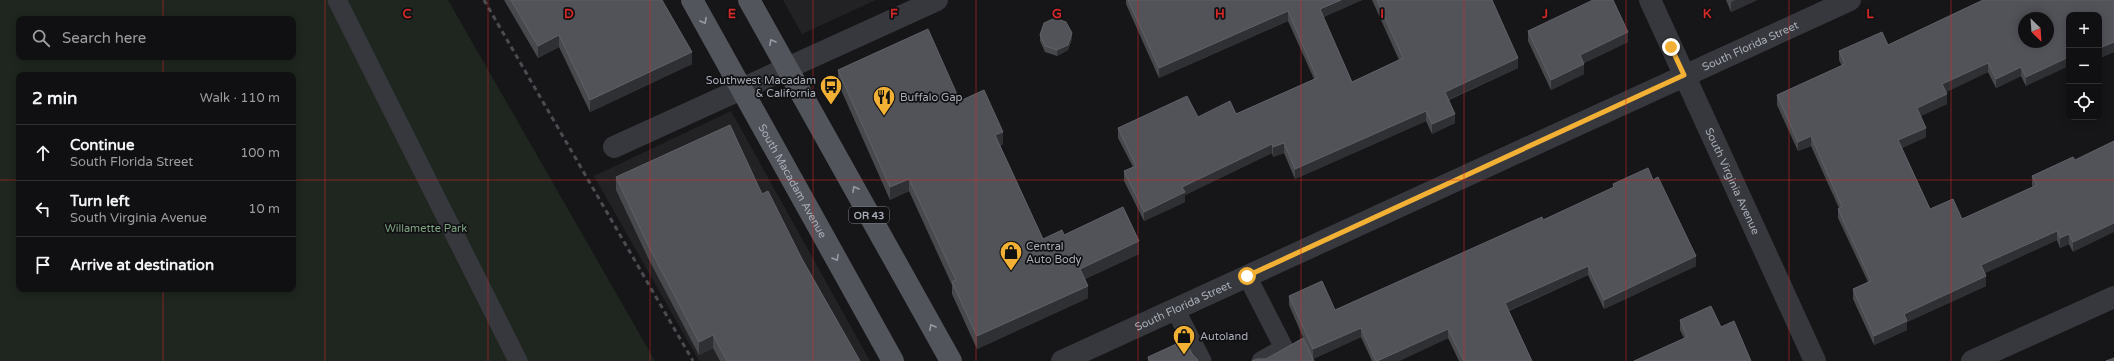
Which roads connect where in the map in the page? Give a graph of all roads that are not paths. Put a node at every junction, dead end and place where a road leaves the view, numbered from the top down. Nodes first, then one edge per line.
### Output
1 (336, 0) edge
2 (692, 0) edge
3 (749, 0) edge
4 (937, 0) edge
5 (1650, 0) edge
6 (1850, 0) edge
7 (787, 68) junction
8 (1684, 75) junction
9 (742, 89) junction
10 (614, 147) dead end
11 (1247, 276) junction
12 (2114, 297) edge
13 (1175, 309) junction
14 (518, 361) edge
15 (893, 361) edge
16 (951, 361) edge
17 (1062, 361) edge
18 (1202, 361) edge
19 (1261, 361) edge
20 (1815, 361) edge
21 (1972, 361) edge

1 - 14 lane
2 -> 9 main road, South Macadam Avenue
7 -> 3 main road, OR 43
4 - 7 street
5 - 8 street, South Virginia Avenue
6 - 8 street, South Florida Street
7 - 9 street
16 -> 7 main road, OR 43
8 - 11 street, South Florida Street
8 - 20 street, South Virginia Avenue
9 - 10 street
9 -> 15 main road, South Macadam Avenue
11 - 13 street, South Florida Street
11 - 19 lane
12 - 21 street
13 - 17 street, South Florida Street
13 - 18 lane

